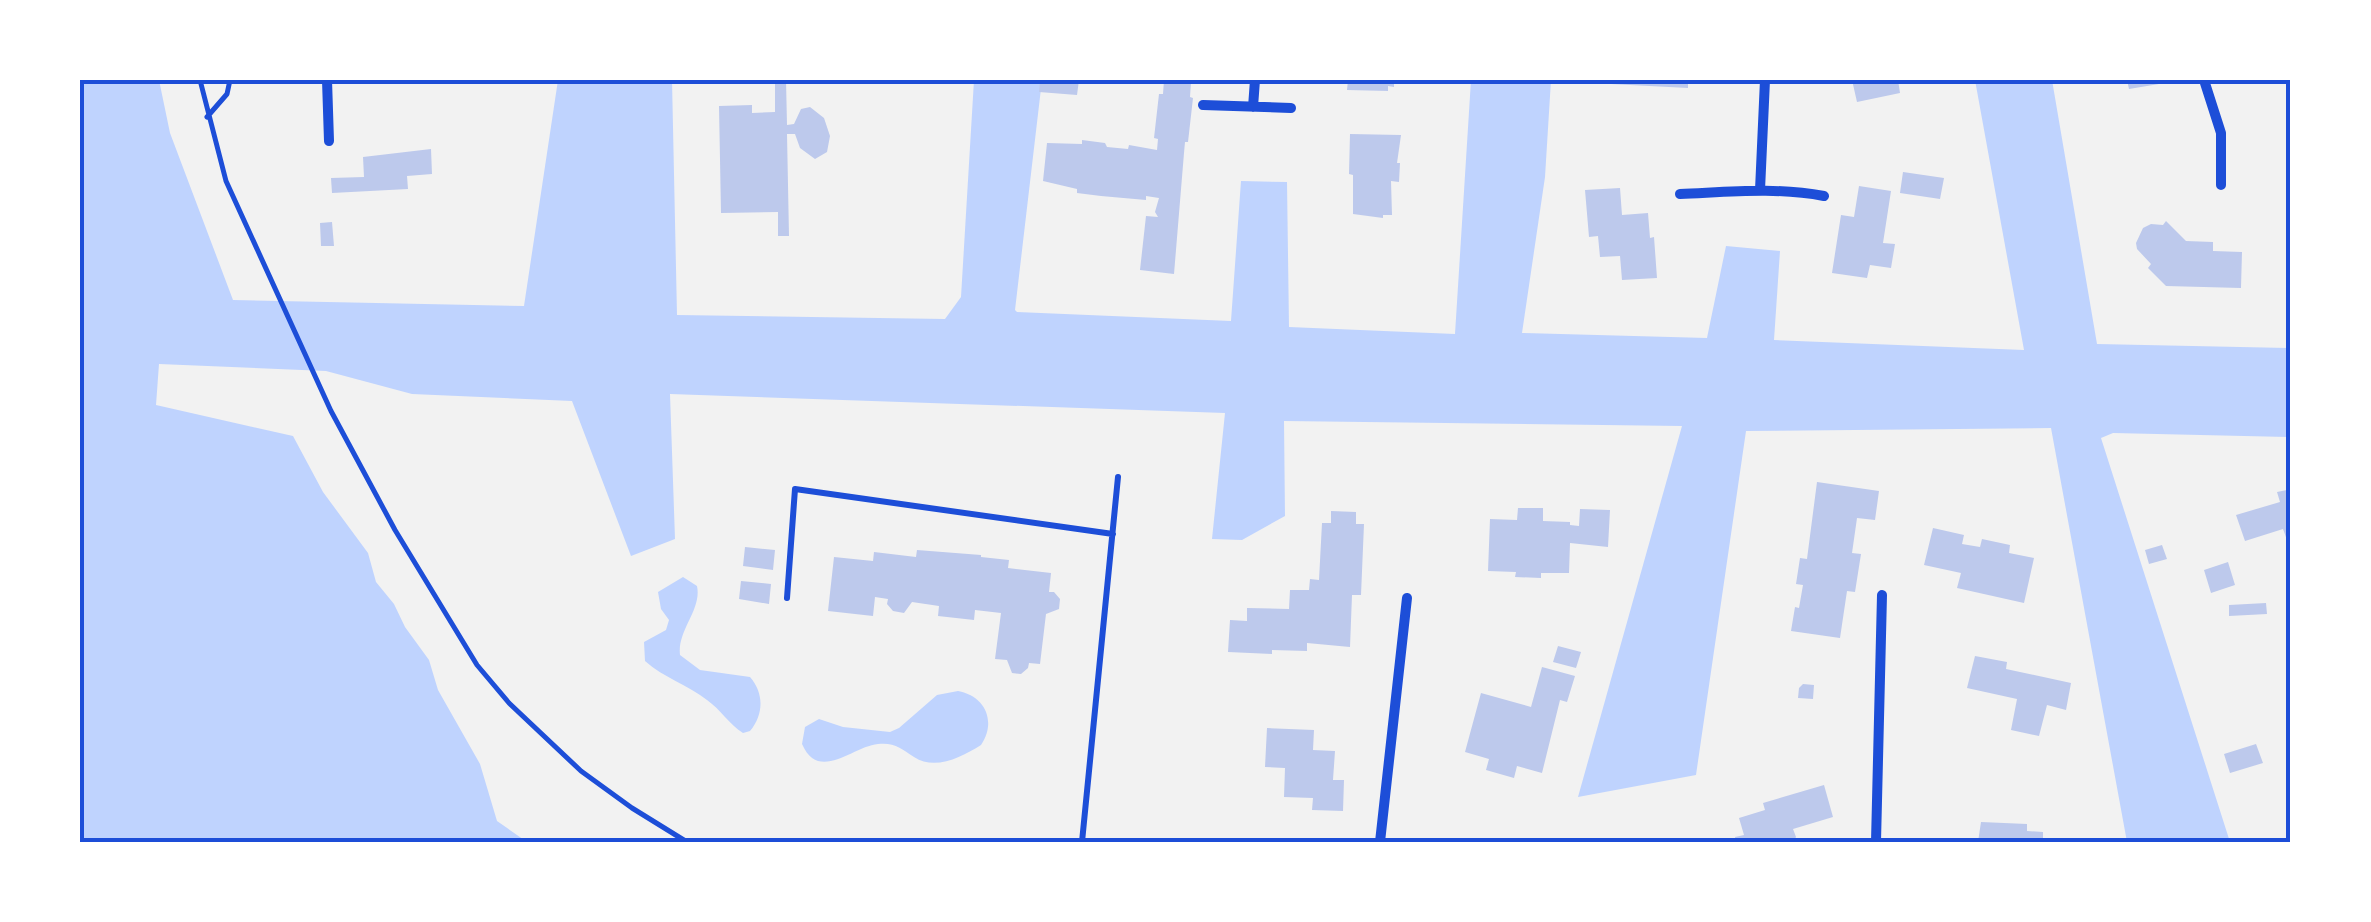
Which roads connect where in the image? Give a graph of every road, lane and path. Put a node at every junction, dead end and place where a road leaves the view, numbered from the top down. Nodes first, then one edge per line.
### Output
1 (200, 80) edge
2 (230, 80) edge
3 (327, 80) edge
4 (1254, 80) edge
5 (1766, 80) edge
6 (2204, 80) edge
7 (1203, 105) dead end
8 (1253, 107) junction
9 (1291, 108) dead end
10 (207, 118) junction
11 (330, 141) dead end
12 (2221, 185) dead end
13 (1760, 190) junction
14 (1680, 194) dead end
15 (1824, 196) dead end
16 (1118, 477) dead end
17 (1113, 534) junction
18 (1882, 595) dead end
19 (787, 598) dead end
20 (1407, 598) dead end
21 (687, 842) edge
22 (1082, 842) edge
23 (1380, 842) edge
24 (1876, 842) edge

1 - 10 path
2 - 10 path
3 - 11 street
4 - 8 street
5 - 13 street
6 - 12 street
7 - 8 street
8 - 9 street
10 - 21 path
13 - 14 street
13 - 15 street
16 - 17 lane
17 - 19 lane
17 - 22 lane
18 - 24 street
20 - 23 street

